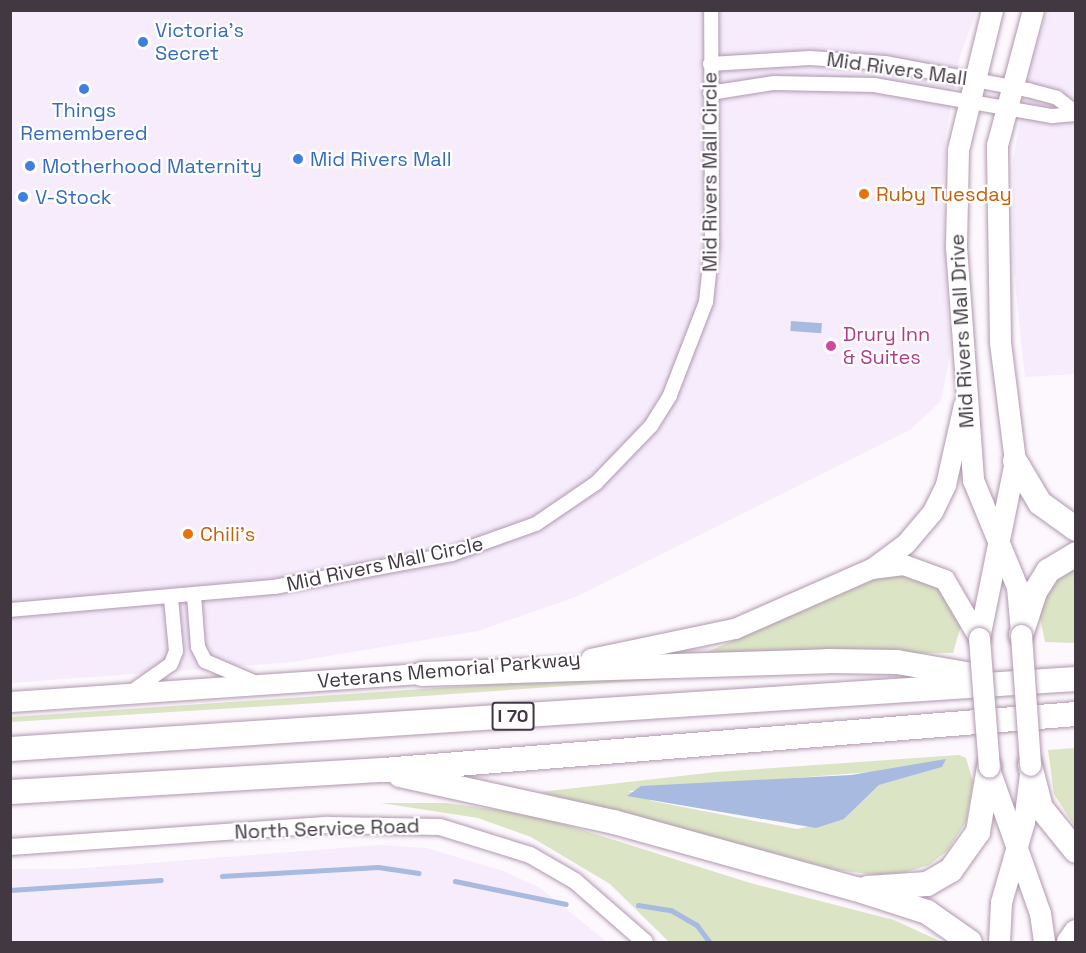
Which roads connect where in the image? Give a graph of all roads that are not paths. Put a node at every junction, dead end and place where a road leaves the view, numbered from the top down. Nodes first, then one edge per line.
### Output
1 (711, 10) edge
2 (992, 10) edge
3 (1032, 10) edge
4 (710, 64) junction
5 (973, 79) junction
6 (1010, 86) junction
7 (710, 93) junction
8 (967, 102) junction
9 (1005, 109) junction
10 (1076, 114) edge
11 (966, 397) junction
12 (1015, 460) junction
13 (1076, 530) edge
14 (998, 542) junction
15 (1076, 554) edge
16 (872, 568) junction
17 (194, 596) junction
18 (171, 598) junction
19 (10, 610) edge
20 (1021, 635) junction
21 (979, 638) junction
22 (422, 674) junction
23 (1076, 679) edge
24 (1016, 683) junction
25 (262, 685) junction
26 (129, 693) junction
27 (10, 702) edge
28 (1076, 714) edge
29 (10, 749) edge
30 (1030, 765) junction
31 (989, 767) junction
32 (383, 771) junction
33 (10, 792) edge
34 (10, 847) edge
35 (1015, 850) junction
36 (1076, 851) edge
37 (856, 889) junction
38 (1076, 932) edge
39 (645, 942) edge
40 (970, 942) edge
41 (999, 942) edge
42 (1044, 942) edge
43 (1070, 942) edge

1 - 4 street, Mid Rivers Mall Circle
2 - 5 main road, Mid Rivers Mall Drive
3 - 6 main road, Mid Rivers Mall Drive
4 - 5 street, Mid Rivers Mall
4 - 7 street, Mid Rivers Mall Circle
5 - 6 street, Mid Rivers Mall
5 - 8 main road, Mid Rivers Mall Drive
6 - 9 main road, Mid Rivers Mall Drive
6 - 10 street, Mid Rivers Mall
7 - 8 street, Mid Rivers Mall
7 - 17 street, Mid Rivers Mall Circle
8 - 9 street, Mid Rivers Mall
8 - 11 main road, Mid Rivers Mall Drive
9 - 10 street, Mid Rivers Mall
9 - 12 main road, Mid Rivers Mall Drive
11 - 14 main road, Mid Rivers Mall Drive
11 - 16 main road, Veterans Memorial Parkway
12 - 13 highway
12 - 14 main road, Mid Rivers Mall Drive
14 - 20 main road, Mid Rivers Mall Drive
14 - 21 main road, Mid Rivers Mall Drive
15 - 20 highway
16 - 21 main road, Veterans Memorial Parkway
16 - 22 main road, Veterans Memorial Parkway
17 - 18 street, Mid Rivers Mall Circle
17 - 25 street
18 - 19 street, Mid Rivers Mall Circle
18 - 26 street
20 - 30 main road, Mid Rivers Mall Drive, bridge
21 - 31 main road, Mid Rivers Mall Drive, bridge
22 - 24 highway
22 - 25 main road, Veterans Memorial Parkway
23 - 24 highway, I 70
24 - 29 highway, I 70
25 - 26 main road, Veterans Memorial Parkway
26 - 27 main road, Veterans Memorial Parkway
28 - 32 highway, I 70
30 - 35 main road, Mid Rivers Mall Drive
30 - 36 highway
31 - 35 main road, Mid Rivers Mall Drive
31 - 37 highway
32 - 33 highway, I 70
32 - 37 highway
34 - 39 street, North Service Road
35 - 41 main road, Mid Rivers Mall Drive
35 - 42 main road, Mid Rivers Mall Drive
37 - 40 highway
38 - 43 highway

